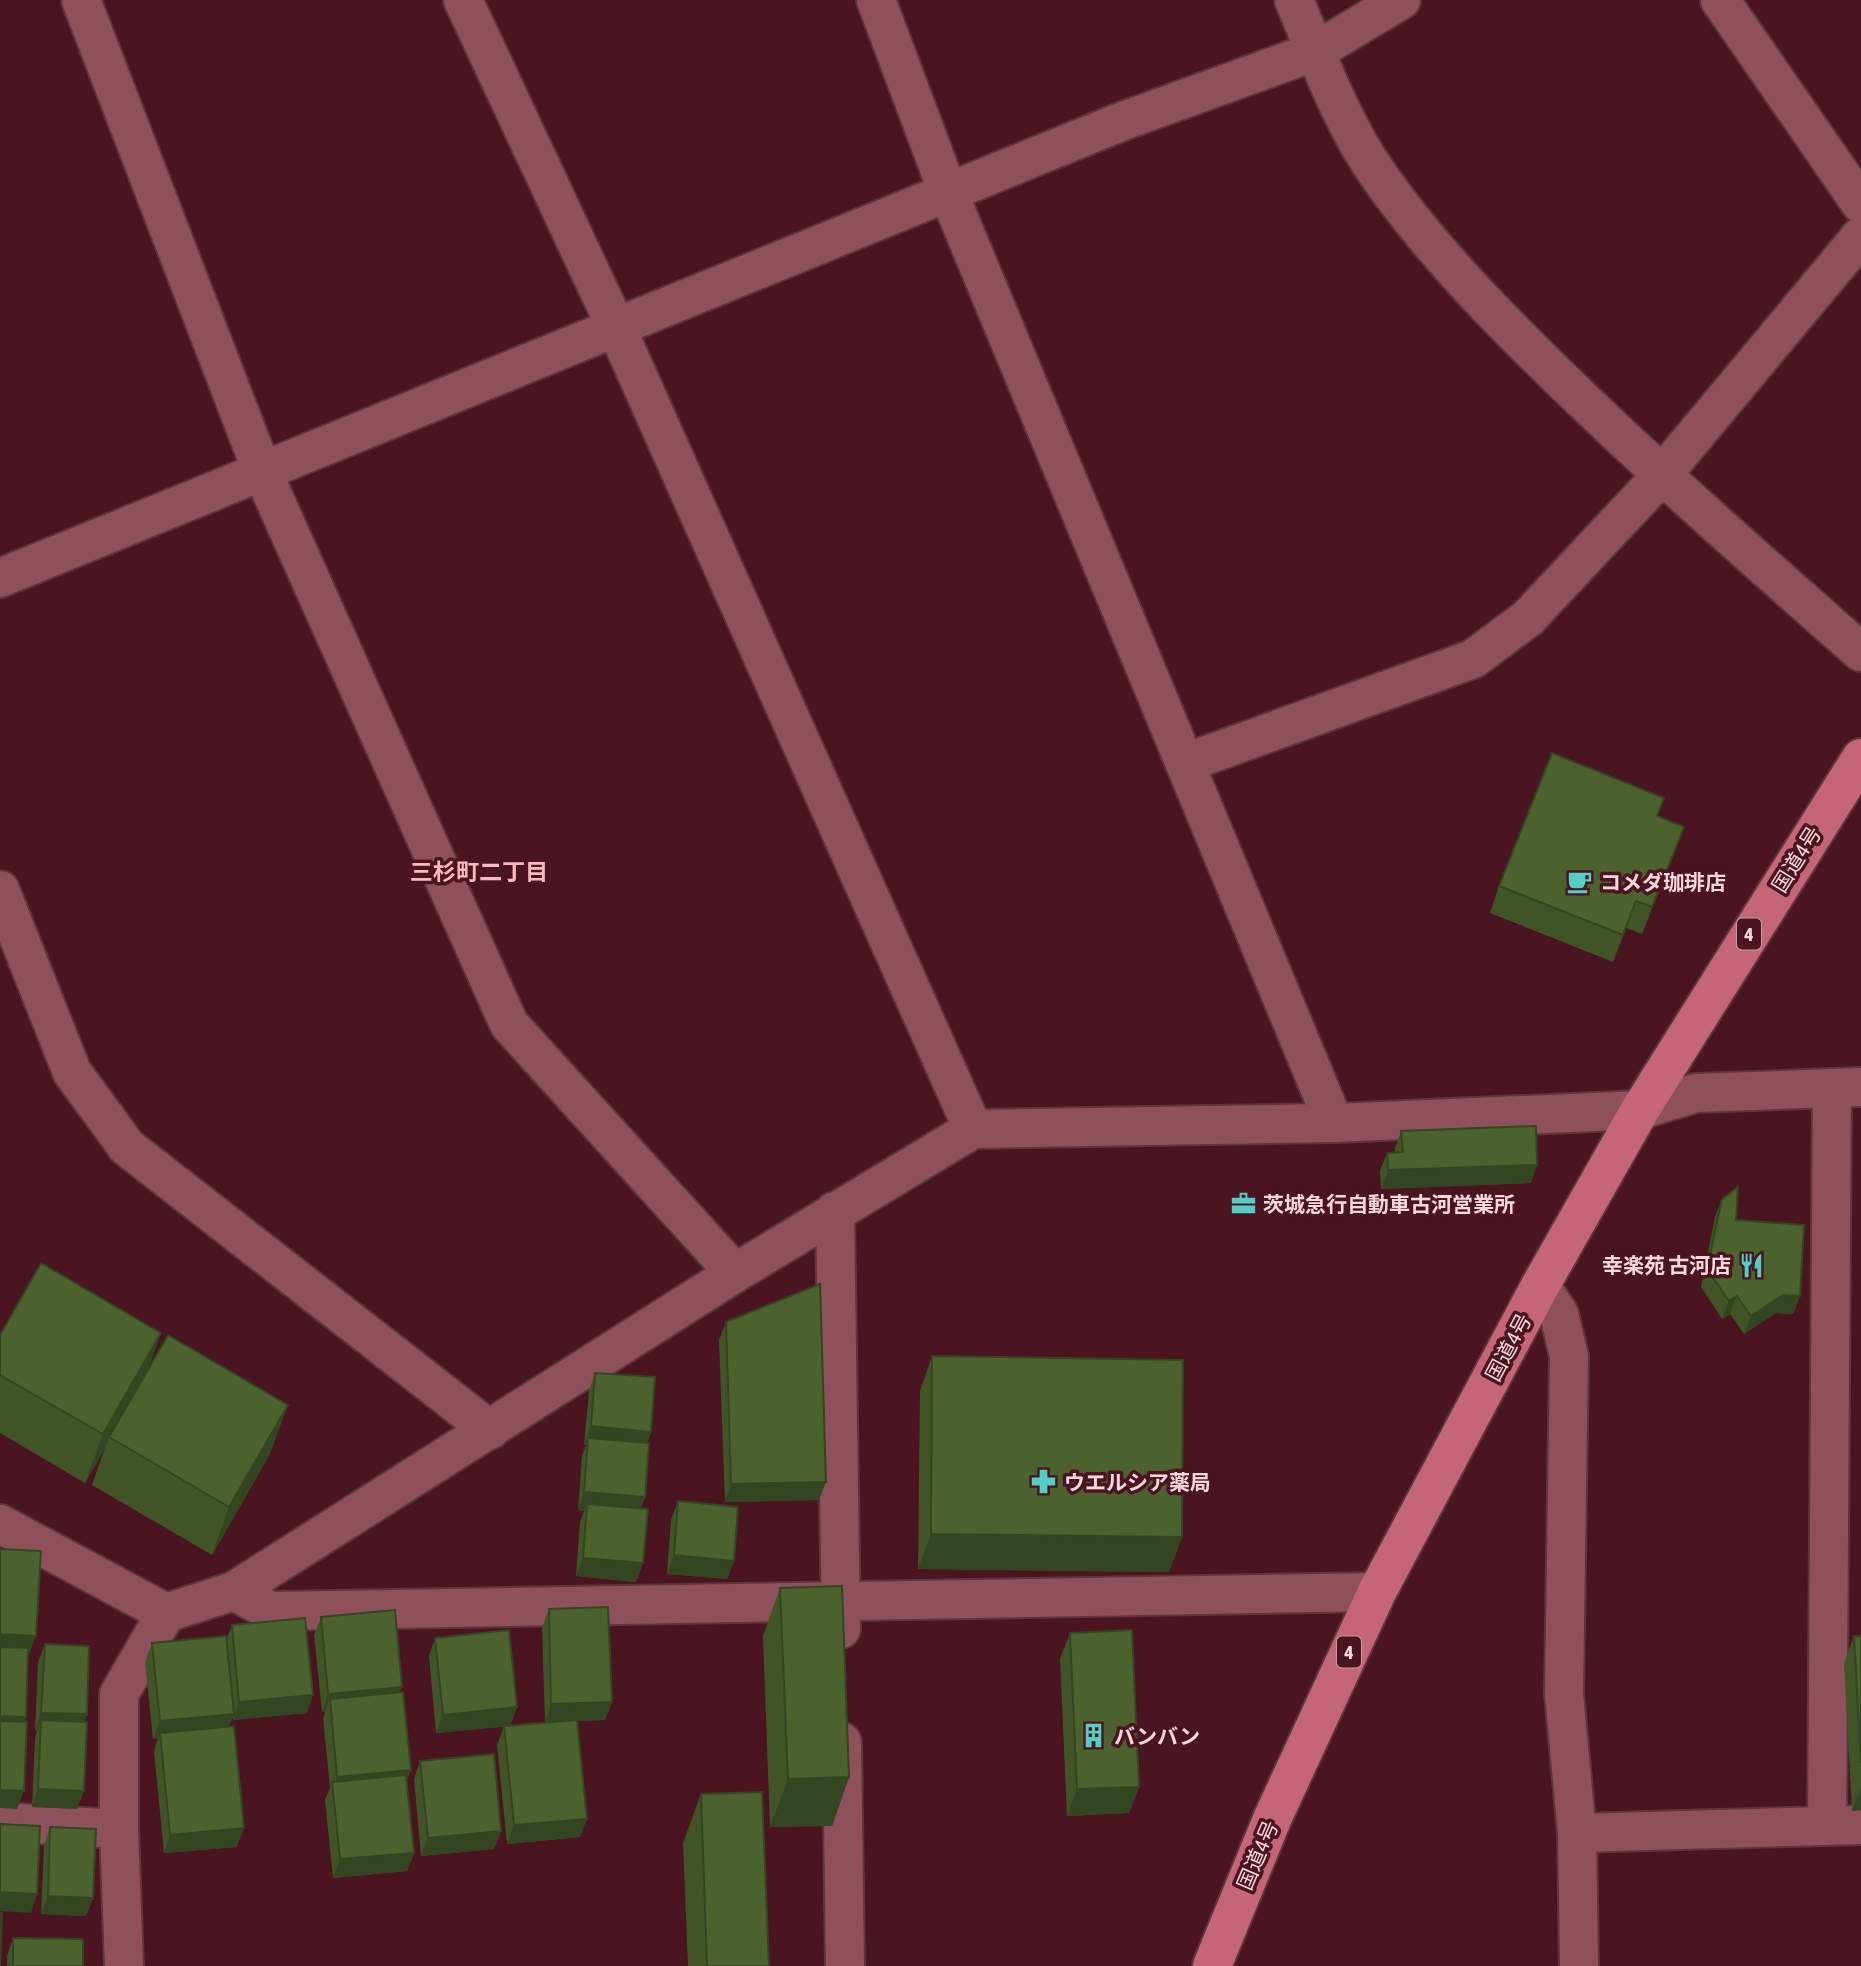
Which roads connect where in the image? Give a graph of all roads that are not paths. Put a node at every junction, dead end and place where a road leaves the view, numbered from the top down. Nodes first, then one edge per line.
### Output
1 (81, 0) edge
2 (463, 0) edge
3 (876, 0) edge
4 (1294, 0) edge
5 (1401, 0) edge
6 (1720, 0) edge
7 (1316, 51) junction
8 (948, 192) junction
9 (1861, 204) edge
10 (1861, 236) edge
11 (616, 327) junction
12 (262, 471) junction
13 (1661, 476) junction
14 (0, 578) edge
15 (1861, 652) edge
16 (1861, 758) edge
17 (1185, 763) junction
18 (0, 890) edge
19 (1847, 1088) edge
20 (1640, 1110) junction
21 (1334, 1123) junction
22 (974, 1129) junction
23 (835, 1211) junction
24 (735, 1273) junction
25 (1541, 1286) junction
26 (490, 1430) junction
27 (0, 1524) edge
28 (234, 1591) junction
29 (1377, 1592) junction
30 (840, 1603) junction
31 (166, 1613) junction
32 (841, 1659) edge
33 (842, 1701) edge
34 (0, 1822) edge
35 (1844, 1825) edge
36 (119, 1829) junction
37 (1577, 1833) junction
38 (124, 1966) edge
39 (845, 1966) edge
40 (1212, 1966) edge
41 (1579, 1966) edge

1 - 12 street
2 - 11 street
3 - 8 street
4 - 7 street
5 - 7 street
6 - 9 street
7 - 8 street
7 - 13 street
8 - 11 street
8 - 17 street
10 - 13 street
11 - 12 street
11 - 22 street
12 - 14 street
12 - 24 street
13 - 15 street
13 - 17 street
16 - 20 highway, 国道4号 / 4
17 - 21 street
18 - 26 street
19 - 20 street
19 - 35 street
20 - 21 street
20 - 25 highway, 国道4号 / 4
21 - 22 street
22 - 23 street
23 - 24 street
23 - 30 street
24 - 26 street
25 - 29 highway, 国道4号 / 4
25 - 37 street
26 - 28 street
27 - 31 street
28 - 30 street
28 - 31 street
29 - 30 street
29 - 40 highway, 国道4号 / 4
30 - 32 street
31 - 36 street
33 - 39 street
34 - 36 street
35 - 37 street
36 - 38 street
37 - 41 street

